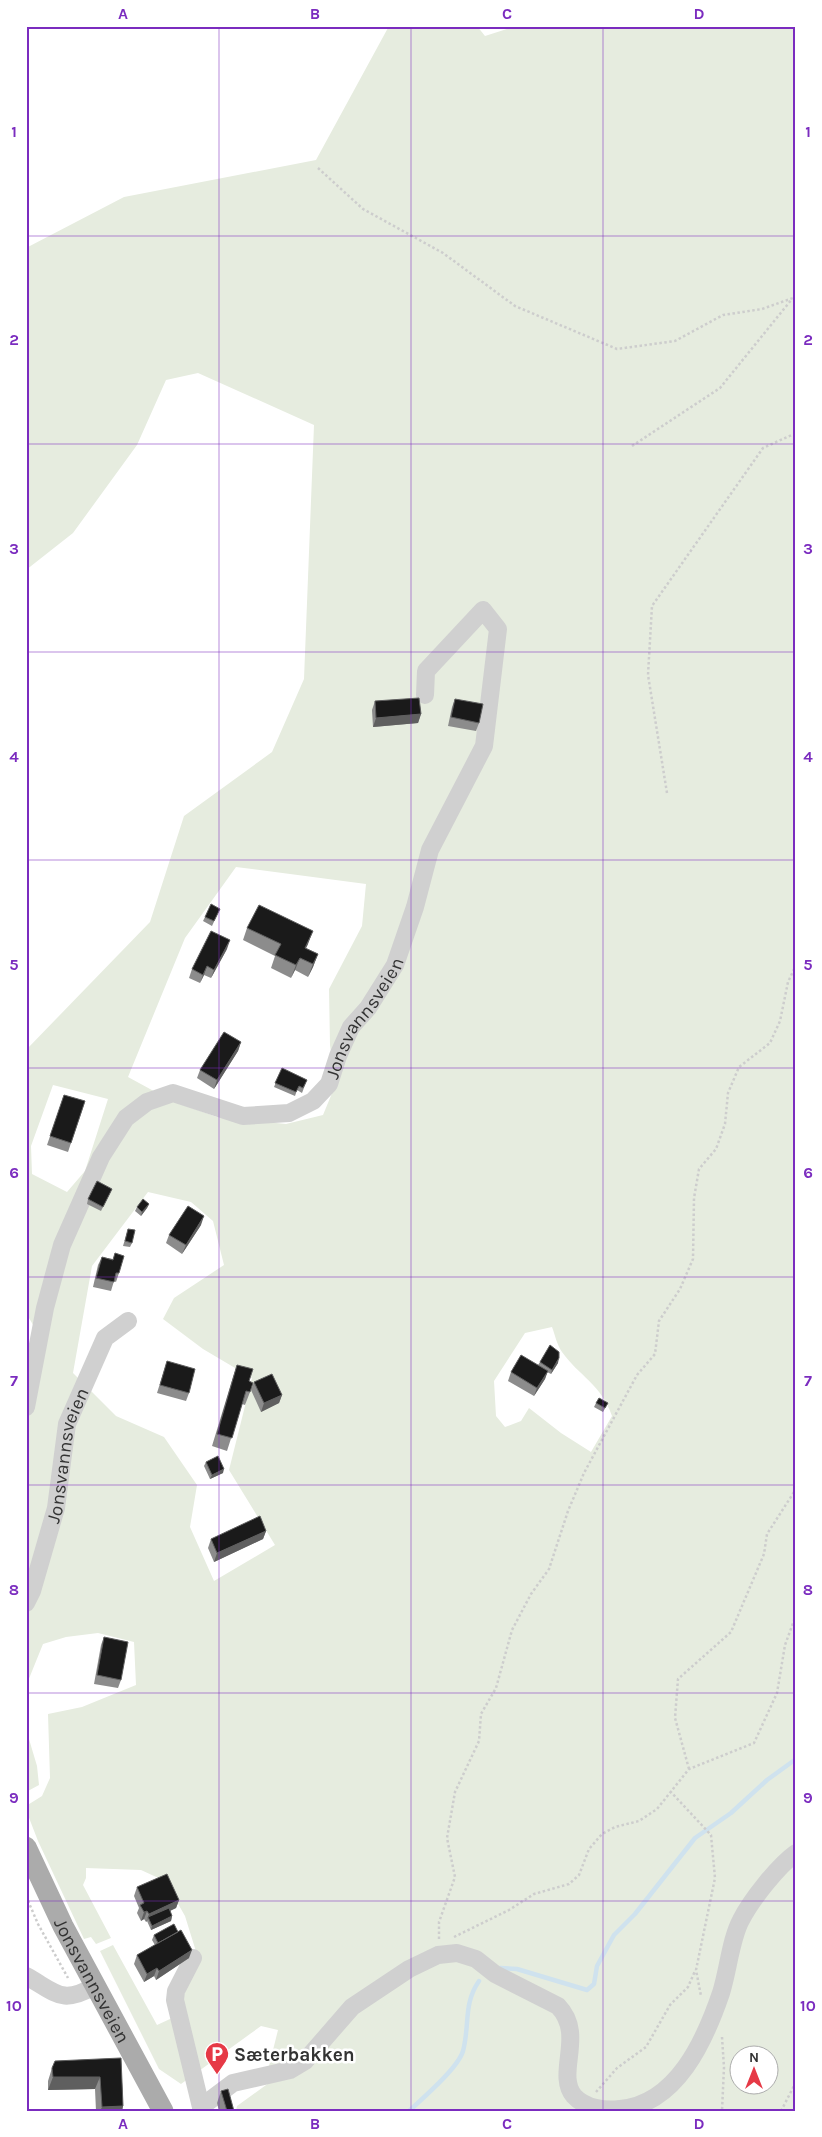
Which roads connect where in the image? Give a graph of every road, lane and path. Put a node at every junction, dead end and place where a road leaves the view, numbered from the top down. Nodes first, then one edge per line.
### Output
1 (318, 168) dead end
2 (796, 294) edge
3 (793, 298) junction
4 (796, 434) edge
5 (632, 446) dead end
6 (425, 695) dead end
7 (667, 793) dead end
8 (796, 965) edge
9 (128, 1322) dead end
10 (26, 1407) edge
11 (796, 1489) edge
12 (26, 1602) edge
13 (796, 1615) edge
14 (689, 1769) junction
15 (670, 1791) junction
16 (26, 1847) edge
17 (796, 1853) edge
18 (438, 1955) junction
19 (193, 1958) edge
20 (696, 1970) junction
21 (26, 1976) edge
22 (95, 1986) junction
23 (714, 2010) junction
24 (796, 2082) edge
25 (586, 2105) junction
26 (202, 2109) edge
27 (163, 2111) edge
28 (722, 2111) edge
29 (781, 2111) edge

1 - 3 path
2 - 3 path
3 - 5 path
4 - 7 path
6 - 10 street, Jonsvannsveien
8 - 18 path
9 - 12 street, Jonsvannsveien
11 - 14 path
13 - 14 path
14 - 15 path
15 - 18 path
15 - 20 path
16 - 22 main road, Jonsvannsveien
17 - 23 street
18 - 25 street
18 - 26 street
19 - 26 street
20 - 23 path
20 - 25 path
21 - 22 street
22 - 27 main road, Jonsvannsveien
23 - 25 street
23 - 28 path
24 - 29 path

